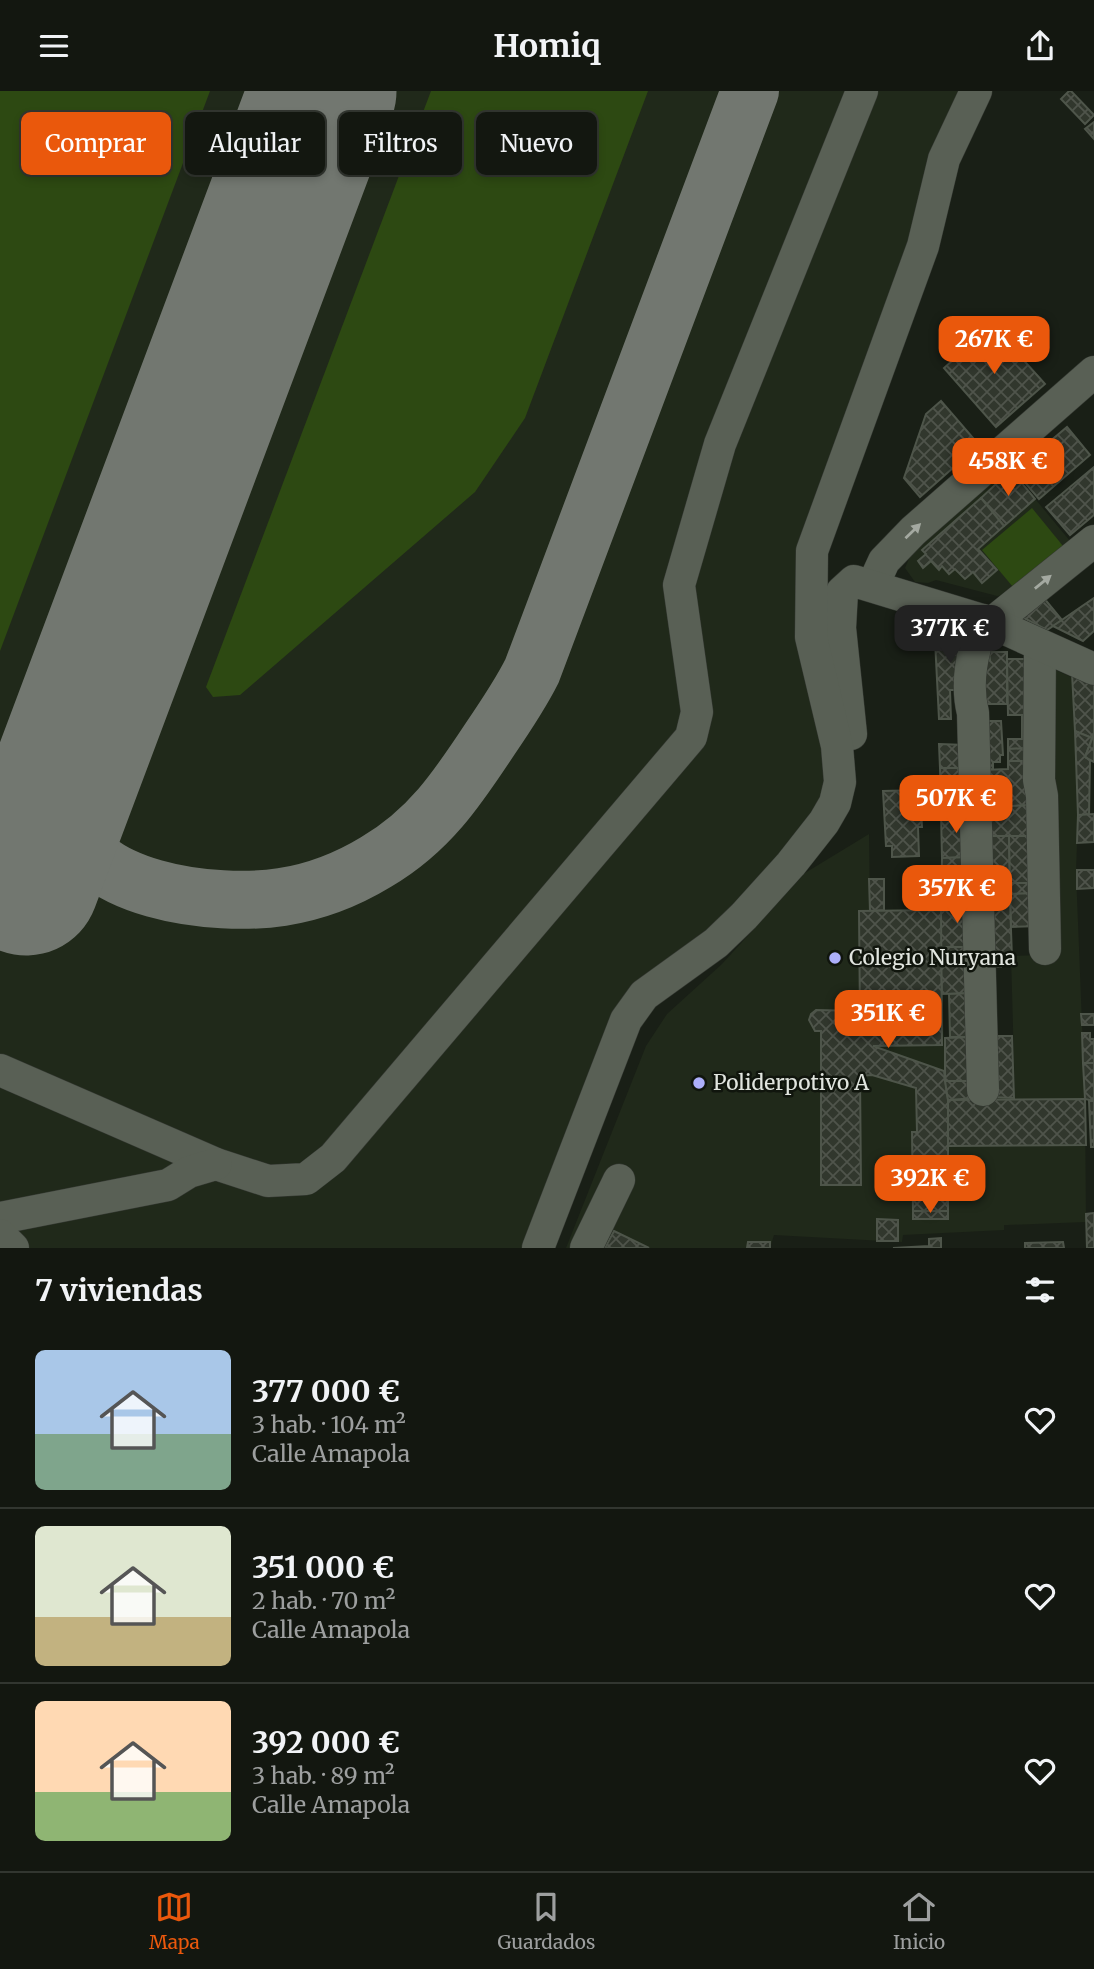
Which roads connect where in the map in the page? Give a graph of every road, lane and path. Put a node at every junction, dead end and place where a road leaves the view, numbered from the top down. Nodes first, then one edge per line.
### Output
1 (862, 91) edge
2 (976, 91) edge
3 (1094, 372) edge
4 (1094, 541) edge
5 (864, 583) junction
6 (987, 622) junction
7 (1040, 645) junction
8 (1094, 669) edge
9 (1045, 949) dead end
10 (0, 1070) edge
11 (983, 1090) dead end
12 (216, 1164) junction
13 (619, 1180) dead end
14 (0, 1218) edge
15 (0, 1235) edge
16 (12, 1248) edge
17 (538, 1248) edge
18 (554, 1248) edge
19 (586, 1248) edge

1 - 12 street
2 - 17 street
5 -> 3 street
6 -> 4 street
5 - 6 street
5 - 18 street
6 - 7 street
6 - 11 street
7 - 8 street
7 - 9 street
10 - 12 street
12 - 14 street
13 - 19 street
15 - 16 street

